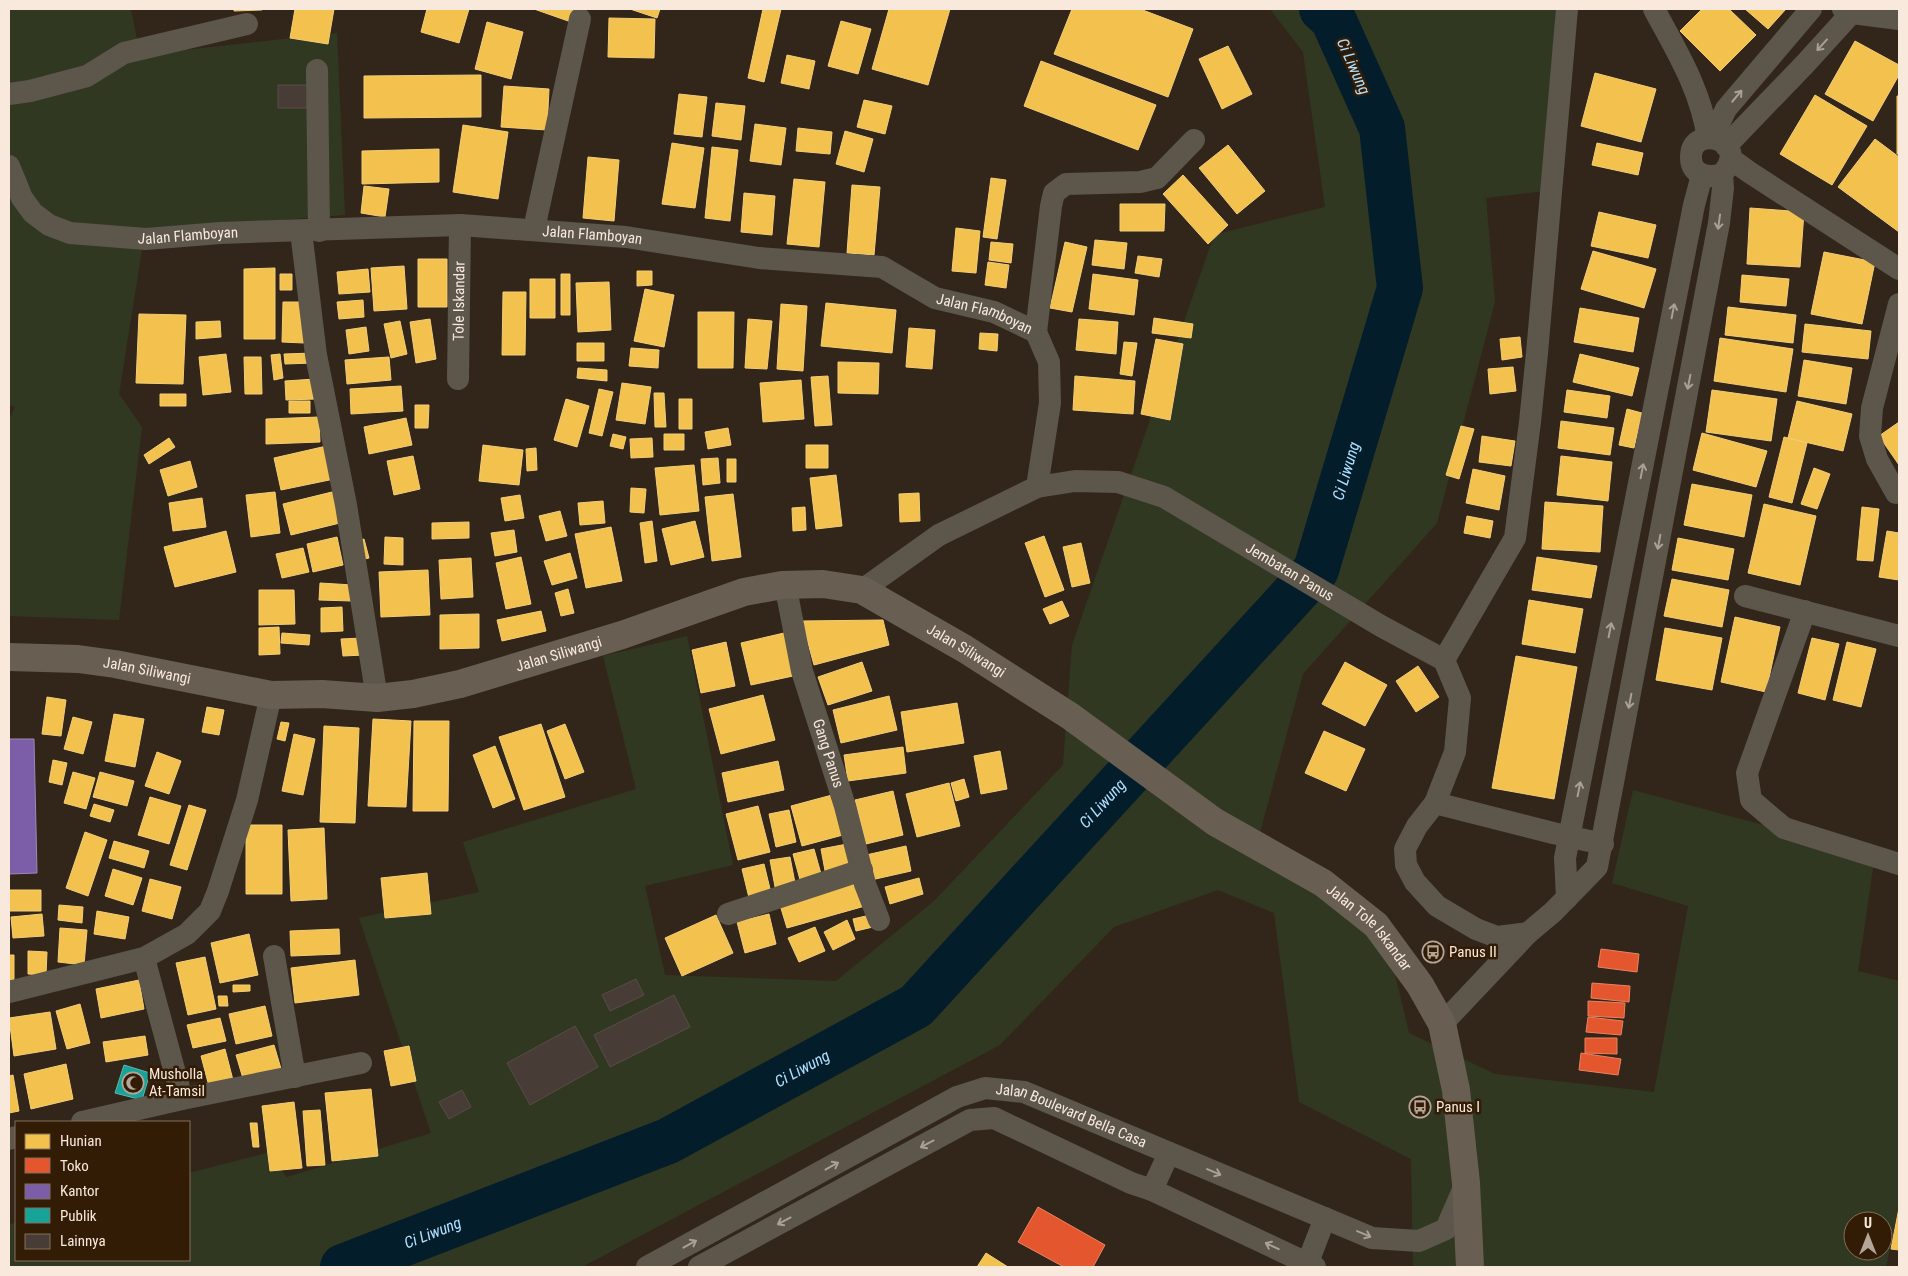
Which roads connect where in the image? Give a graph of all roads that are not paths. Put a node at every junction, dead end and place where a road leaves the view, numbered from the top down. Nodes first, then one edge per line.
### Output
1 (1567, 9) edge
2 (1654, 9) edge
3 (1811, 9) edge
4 (1850, 10) edge
5 (580, 19) dead end
6 (1899, 19) edge
7 (247, 24) dead end
8 (317, 70) dead end
9 (9, 94) edge
10 (1194, 140) dead end
11 (1717, 155) junction
12 (9, 166) edge
13 (460, 225) junction
14 (534, 229) junction
15 (310, 231) junction
16 (1899, 269) edge
17 (1899, 304) edge
18 (1036, 332) junction
19 (458, 379) dead end
20 (1037, 487) junction
21 (1896, 493) dead end
22 (782, 585) junction
23 (862, 590) junction
24 (1745, 596) dead end
25 (1805, 611) junction
26 (1899, 636) edge
27 (9, 657) edge
28 (1444, 660) junction
29 (271, 696) junction
30 (377, 698) junction
31 (1070, 716) joint
32 (1436, 803) junction
33 (1569, 837) junction
34 (1603, 844) junction
35 (1899, 864) edge
36 (862, 870) junction
37 (1567, 898) junction
38 (728, 914) dead end
39 (879, 920) dead end
40 (1528, 933) junction
41 (274, 956) dead end
42 (144, 958) junction
43 (9, 992) edge
44 (1442, 1024) junction
45 (361, 1064) dead end
46 (295, 1077) junction
47 (957, 1097) junction
48 (182, 1100) junction
49 (970, 1120) junction
50 (87, 1121) edge
51 (1169, 1153) junction
52 (1466, 1183) junction
53 (1152, 1190) junction
54 (1325, 1218) junction
55 (661, 1264) edge
56 (1312, 1265) edge
57 (699, 1267) edge
58 (1470, 1267) edge

1 - 28 street
2 - 11 street
11 -> 3 street
4 - 6 street
4 -> 11 street
5 - 14 street
7 - 9 street
8 - 15 street
10 - 18 street
11 - 16 street
33 -> 11 street
11 -> 34 street
12 - 15 street, Jalan Flamboyan
13 - 14 street, Jalan Flamboyan
13 - 15 street, Jalan Flamboyan
13 - 19 street, Tole Iskandar
14 - 18 street, Jalan Flamboyan
15 - 30 street
17 - 21 street
18 - 20 street, Jalan Flamboyan
20 - 23 street, Jembatan Panus
20 - 28 street, Jembatan Panus
22 - 23 main road, Jalan Siliwangi
22 - 30 main road, Jalan Siliwangi
22 - 36 street, Gang Panus
23 - 31 main road, Jalan Siliwangi
24 - 25 street
25 - 26 street
25 - 35 street
27 - 29 main road, Jalan Siliwangi
28 - 32 street
29 - 30 main road, Jalan Siliwangi
29 - 42 street
31 - 44 main road, Jalan Tole Iskandar
32 - 33 street
32 - 40 street
33 - 34 street
33 - 37 street
34 - 37 street
36 - 38 street
36 - 39 street, Gang Panus
37 - 40 street
40 - 44 street
41 - 46 street
42 - 43 street
42 - 48 street
44 - 52 main road, Jalan Tole Iskandar
45 - 46 street
46 - 48 street
47 - 49 street
47 - 51 street, Jalan Boulevard Bella Casa
55 -> 47 street, Jalan Boulevard Bella Casa
48 - 50 street
49 - 53 street, Jalan Boulevard Bella Casa
49 -> 57 street, Jalan Boulevard Bella Casa
51 - 53 street
51 -> 54 street, Jalan Boulevard Bella Casa
54 -> 52 street, Jalan Boulevard Bella Casa
52 - 58 main road, Jalan Tole Iskandar
56 -> 53 street, Jalan Boulevard Bella Casa
54 - 56 street

